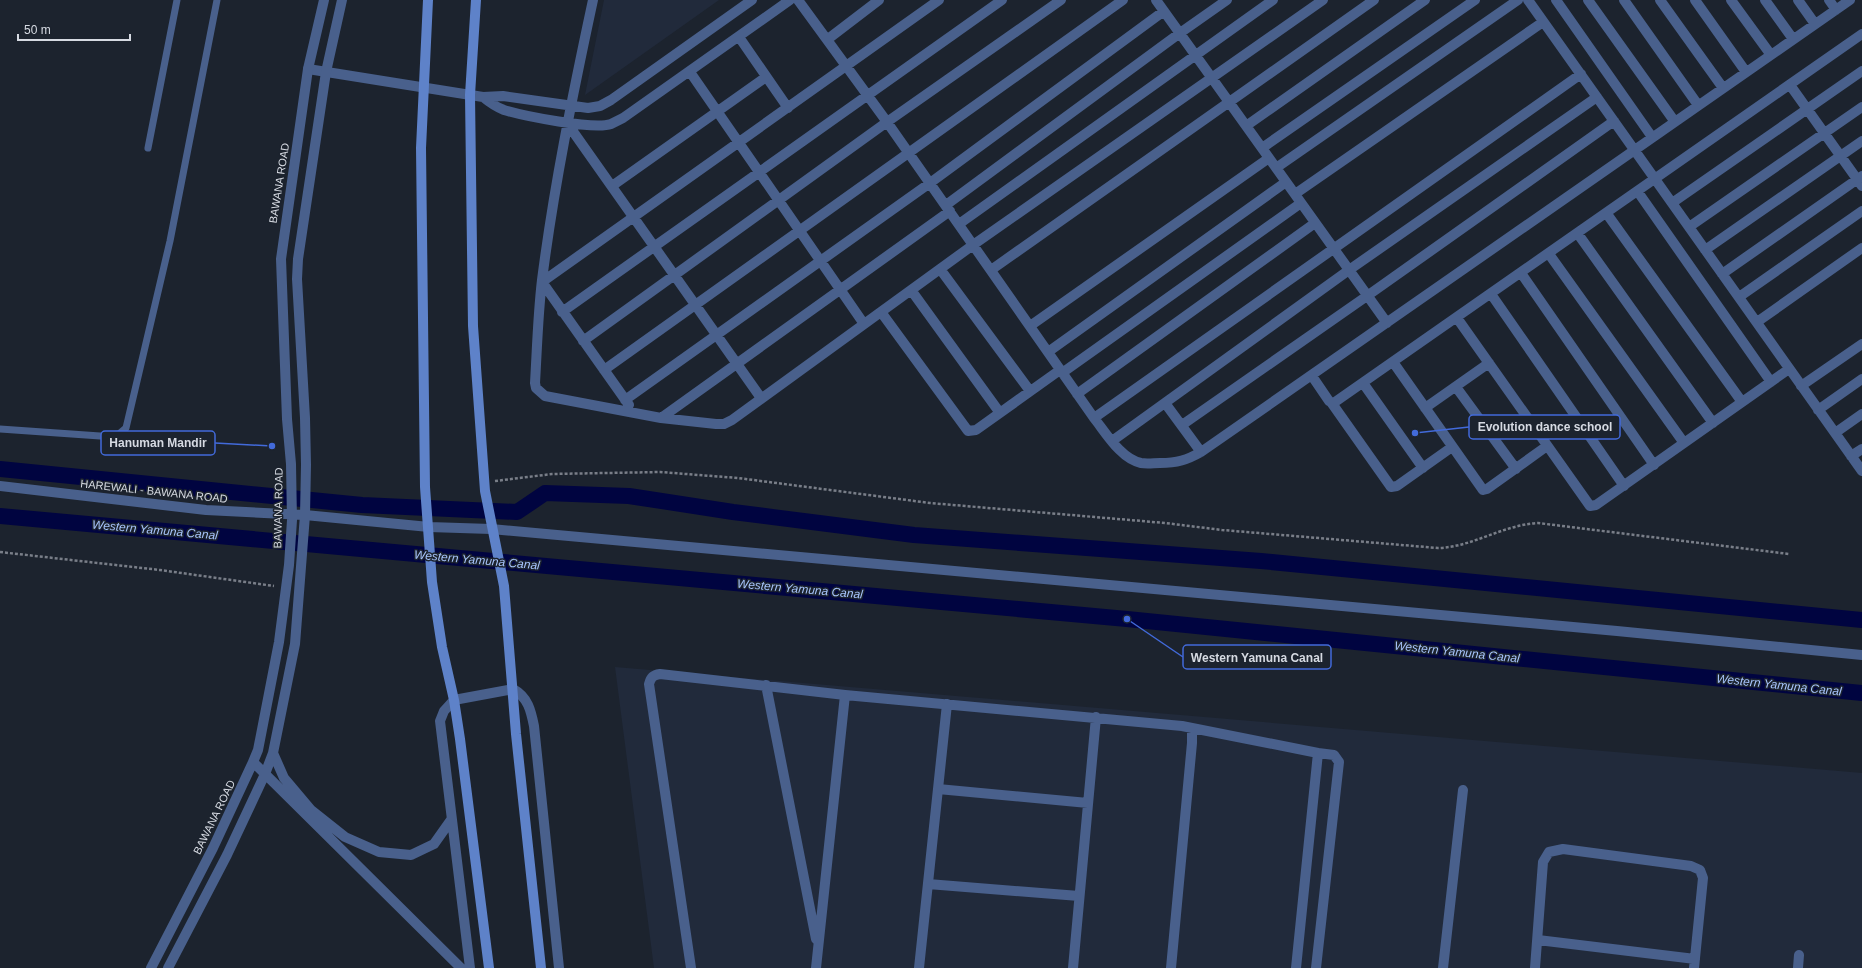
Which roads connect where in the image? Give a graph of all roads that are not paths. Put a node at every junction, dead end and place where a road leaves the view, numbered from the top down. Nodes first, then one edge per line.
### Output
1 (177, 0) edge
2 (217, 0) edge
3 (324, 0) edge
4 (342, 0) edge
5 (428, 0) edge
6 (476, 0) edge
7 (593, 0) edge
8 (752, 0) edge
9 (790, 0) edge
10 (798, 0) edge
11 (879, 0) edge
12 (940, 0) edge
13 (1002, 0) edge
14 (1061, 0) edge
15 (1124, 0) edge
16 (1156, 0) edge
17 (1227, 0) edge
18 (1273, 0) edge
19 (1323, 0) edge
20 (1374, 0) edge
21 (1425, 0) edge
22 (1475, 0) edge
23 (1518, 0) edge
24 (1528, 0) edge
25 (1556, 0) edge
26 (1588, 0) edge
27 (1624, 0) edge
28 (1694, 0) edge
29 (1731, 0) edge
30 (1765, 0) edge
31 (1798, 0) edge
32 (1829, 0) edge
33 (1850, 0) edge
34 (1662, 1) edge
35 (1836, 10) junction
36 (1164, 11) junction
37 (1543, 22) junction
38 (1815, 24) junction
39 (1180, 33) junction
40 (1862, 34) edge
41 (739, 37) junction
42 (828, 38) junction
43 (1793, 40) junction
44 (1195, 54) junction
45 (1771, 55) junction
46 (847, 66) junction
47 (308, 69) junction
48 (1862, 71) edge
49 (326, 72) junction
50 (690, 72) junction
51 (1746, 72) junction
52 (1581, 74) junction
53 (766, 77) junction
54 (1211, 77) junction
55 (1790, 85) junction
56 (423, 87) junction
57 (1723, 88) junction
58 (470, 95) junction
59 (868, 95) junction
60 (1597, 97) junction
61 (483, 98) junction
62 (1229, 102) junction
63 (1698, 105) junction
64 (571, 106) junction
65 (1862, 107) edge
66 (788, 108) junction
67 (1807, 109) junction
68 (716, 112) junction
69 (1614, 121) junction
70 (888, 122) junction
71 (1675, 122) junction
72 (567, 123) junction
73 (1246, 126) junction
74 (1824, 133) junction
75 (1652, 137) junction
76 (1862, 141) edge
77 (737, 144) junction
78 (148, 148) dead end
79 (1262, 148) junction
80 (1634, 150) junction
81 (909, 153) junction
82 (1840, 156) junction
83 (1269, 158) junction
84 (1276, 168) junction
85 (758, 172) junction
86 (1656, 180) junction
87 (1860, 180) edge
88 (1286, 182) junction
89 (930, 183) junction
90 (612, 186) junction
91 (1638, 192) junction
92 (1295, 194) junction
93 (778, 201) junction
94 (1301, 203) junction
95 (1672, 203) junction
96 (948, 208) junction
97 (1862, 211) edge
98 (1607, 214) junction
99 (634, 217) junction
100 (1315, 223) junction
101 (958, 224) junction
102 (1689, 227) junction
103 (799, 232) junction
104 (1578, 234) junction
105 (973, 245) junction
106 (654, 246) junction
107 (1862, 248) edge
108 (1333, 249) junction
109 (1706, 250) junction
110 (1549, 254) junction
111 (820, 261) junction
112 (940, 269) junction
113 (991, 270) junction
114 (1349, 270) junction
115 (1521, 273) junction
116 (1722, 274) junction
117 (675, 275) junction
118 (542, 282) junction
119 (840, 290) junction
120 (911, 290) junction
121 (1491, 294) junction
122 (1367, 296) junction
123 (1739, 297) junction
124 (696, 305) junction
125 (562, 312) junction
126 (881, 312) junction
127 (1457, 318) junction
128 (1756, 322) junction
129 (1387, 323) junction
130 (864, 324) junction
131 (1030, 326) junction
132 (717, 335) junction
133 (583, 341) junction
134 (1862, 344) edge
135 (1048, 352) junction
136 (1393, 362) junction
137 (737, 364) junction
138 (1489, 364) junction
139 (1789, 369) junction
140 (604, 370) junction
141 (1061, 371) junction
142 (1312, 376) junction
143 (1862, 380) edge
144 (1771, 382) junction
145 (1363, 383) junction
146 (1802, 386) junction
147 (1456, 387) junction
148 (1030, 391) junction
149 (1077, 394) junction
150 (761, 398) junction
151 (625, 400) junction
152 (1331, 402) junction
153 (1742, 402) junction
154 (1165, 403) junction
155 (1425, 408) junction
156 (1818, 410) junction
157 (636, 413) junction
158 (1000, 413) junction
159 (1862, 414) edge
160 (661, 418) junction
161 (1094, 418) junction
162 (1713, 423) junction
163 (1182, 425) junction
164 (0, 429) edge
165 (1835, 433) junction
166 (1112, 441) junction
167 (1684, 443) junction
168 (1547, 446) junction
169 (1452, 447) junction
170 (1862, 449) edge
171 (1201, 452) junction
172 (1851, 456) junction
173 (1654, 464) junction
174 (1423, 468) junction
175 (1516, 469) junction
176 (1862, 471) edge
177 (0, 486) edge
178 (1624, 486) junction
179 (292, 517) junction
180 (305, 518) junction
181 (491, 528) junction
182 (429, 530) junction
183 (1862, 655) edge
184 (766, 685) junction
185 (513, 689) junction
186 (845, 695) junction
187 (454, 700) junction
188 (947, 704) junction
189 (1096, 717) junction
190 (1192, 729) junction
191 (273, 753) junction
192 (1318, 753) junction
193 (253, 762) junction
194 (265, 774) junction
195 (938, 789) junction
196 (1462, 790) dead end
197 (1088, 803) junction
198 (451, 820) junction
199 (928, 884) junction
200 (1079, 896) junction
201 (1538, 940) junction
202 (818, 949) junction
203 (1799, 955) dead end
204 (1694, 964) edge
205 (150, 968) edge
206 (168, 968) edge
207 (461, 968) edge
208 (470, 968) edge
209 (489, 968) edge
210 (541, 968) edge
211 (559, 968) edge
212 (691, 968) edge
213 (816, 968) edge
214 (919, 968) edge
215 (1073, 968) edge
216 (1171, 968) edge
217 (1296, 968) edge
218 (1316, 968) edge
219 (1443, 968) edge
220 (1535, 968) edge
221 (1798, 968) edge

1 - 78 lane
2 - 164 lane
3 - 47 street, BAWANA ROAD
4 - 49 street
5 - 56 main road
6 - 58 main road
7 - 64 street
8 - 64 street
9 - 41 street
10 - 42 street
11 - 42 street
12 - 46 street
13 - 59 street
14 - 70 street
15 - 81 street
16 - 36 street
17 - 39 street
18 - 44 street
19 - 54 street
20 - 62 street
21 - 73 street
22 - 79 street
23 - 84 street
24 - 37 street
25 - 75 street
26 - 71 street
27 - 63 street
28 - 51 street
29 - 45 street
30 - 43 street
31 - 38 street
32 - 35 street
33 - 35 street
34 - 57 street
35 - 38 street
36 - 39 street
36 - 89 street
37 - 52 street
37 - 92 street
38 - 43 street
39 - 44 street
39 - 96 street
40 - 55 street
41 - 50 street
41 - 53 street
42 - 46 street
43 - 45 street
44 - 54 street
44 - 101 street
45 - 51 street
46 - 59 street
46 - 66 street
47 - 49 street
47 - 179 street, BAWANA ROAD
48 - 67 street
49 - 56 street
49 - 180 street
50 - 68 street
50 - 72 street
51 - 57 street
52 - 60 street
52 - 108 street
53 - 66 street
53 - 68 street
54 - 62 street
54 - 105 street
55 - 67 street
55 - 86 street
56 - 58 street
56 - 182 main road
57 - 63 street
58 - 61 street
58 - 181 main road
59 - 70 street
59 - 85 street
60 - 69 street
60 - 114 street
61 - 64 street
61 - 72 street
62 - 73 street
62 - 113 street
63 - 71 street
64 - 72 street
65 - 74 street
66 - 77 street
67 - 74 street
67 - 95 street
68 - 77 street
68 - 90 street
69 - 80 street
69 - 122 street
70 - 81 street
70 - 93 street
71 - 75 street
72 - 90 street
72 - 118 street
73 - 79 street
74 - 82 street
74 - 102 street
75 - 80 street
76 - 82 street
77 - 85 street
77 - 99 street
79 - 83 street
80 - 86 street
80 - 129 street
81 - 89 street
81 - 103 street
82 - 87 street
82 - 109 street
83 - 84 street
83 - 131 street
84 - 88 street
85 - 93 street
85 - 106 street
86 - 91 street
86 - 95 street
87 - 116 street
88 - 92 street
88 - 135 street
89 - 96 street
89 - 111 street
90 - 99 street
91 - 98 street
91 - 144 street
92 - 94 street
93 - 103 street
93 - 117 street
94 - 100 street
94 - 141 street
95 - 102 street
96 - 101 street
96 - 119 street
97 - 123 street
98 - 104 street
98 - 153 street
99 - 106 street
99 - 118 street
100 - 108 street
100 - 149 street
101 - 105 street
102 - 109 street
103 - 111 street
103 - 124 street
104 - 110 street
104 - 162 street
105 - 112 street
105 - 113 street
106 - 117 street
106 - 125 street
107 - 128 street
108 - 114 street
108 - 161 street
109 - 116 street
110 - 115 street
110 - 167 street
111 - 119 street
111 - 132 street
112 - 120 street
112 - 148 street
113 - 131 street
114 - 122 street
114 - 154 street
115 - 121 street
115 - 173 street
116 - 123 street
117 - 124 street
117 - 133 street
118 - 125 street
118 - 157 street
119 - 130 street
119 - 137 street
120 - 126 street
120 - 158 street
121 - 127 street
121 - 178 street
122 - 129 street
122 - 163 street
123 - 128 street
124 - 132 street
124 - 140 street
125 - 133 street
126 - 130 street
126 - 158 street
127 - 136 street
127 - 138 street
128 - 139 street
129 - 142 street
130 - 150 street
131 - 135 street
132 - 137 street
132 - 151 street
133 - 140 street
134 - 146 street
135 - 141 street
136 - 145 street
136 - 155 street
137 - 150 street
137 - 160 street
138 - 147 street
138 - 168 street
139 - 144 street
139 - 146 street
140 - 151 street
141 - 148 street
141 - 149 street
142 - 152 street
142 - 171 street
143 - 156 street
144 - 153 street
145 - 152 street
145 - 174 street
146 - 156 street
147 - 155 street
147 - 175 street
148 - 158 street
149 - 161 street
150 - 160 street
151 - 157 street
152 - 174 street
153 - 162 street
154 - 163 street
154 - 166 street
155 - 169 street
156 - 165 street
157 - 160 street
159 - 165 street
161 - 166 street
162 - 167 street
163 - 171 street
165 - 172 street
166 - 171 street
167 - 173 street
168 - 175 street
168 - 178 street
169 - 174 street
169 - 175 street
170 - 172 street
172 - 176 street
173 - 178 street
177 - 179 street, HAREWALI - BAWANA ROAD
179 - 180 street, HAREWALI - BAWANA ROAD
179 - 193 street, BAWANA ROAD
180 - 182 street, HAREWALI - BAWANA ROAD
180 - 191 street
181 - 182 street, HAREWALI - BAWANA ROAD
181 - 183 street, HAREWALI - BAWANA ROAD
181 - 185 main road
182 - 187 main road
184 - 186 street
184 - 202 street
184 - 212 street
185 - 187 street
185 - 210 main road
185 - 211 street
186 - 188 street
186 - 202 street
187 - 198 street
187 - 209 main road
188 - 189 street
188 - 195 street
189 - 190 street
189 - 197 street
190 - 192 street
190 - 216 street
191 - 194 street
191 - 198 street
192 - 217 street
192 - 218 street
193 - 194 street
193 - 205 street, BAWANA ROAD
194 - 206 street
194 - 207 street
195 - 197 street
195 - 199 street
196 - 219 street
197 - 200 street
198 - 208 street
199 - 200 street
199 - 214 street
200 - 215 street
201 - 204 street
201 - 204 street
201 - 220 street
202 - 213 street
203 - 221 street

